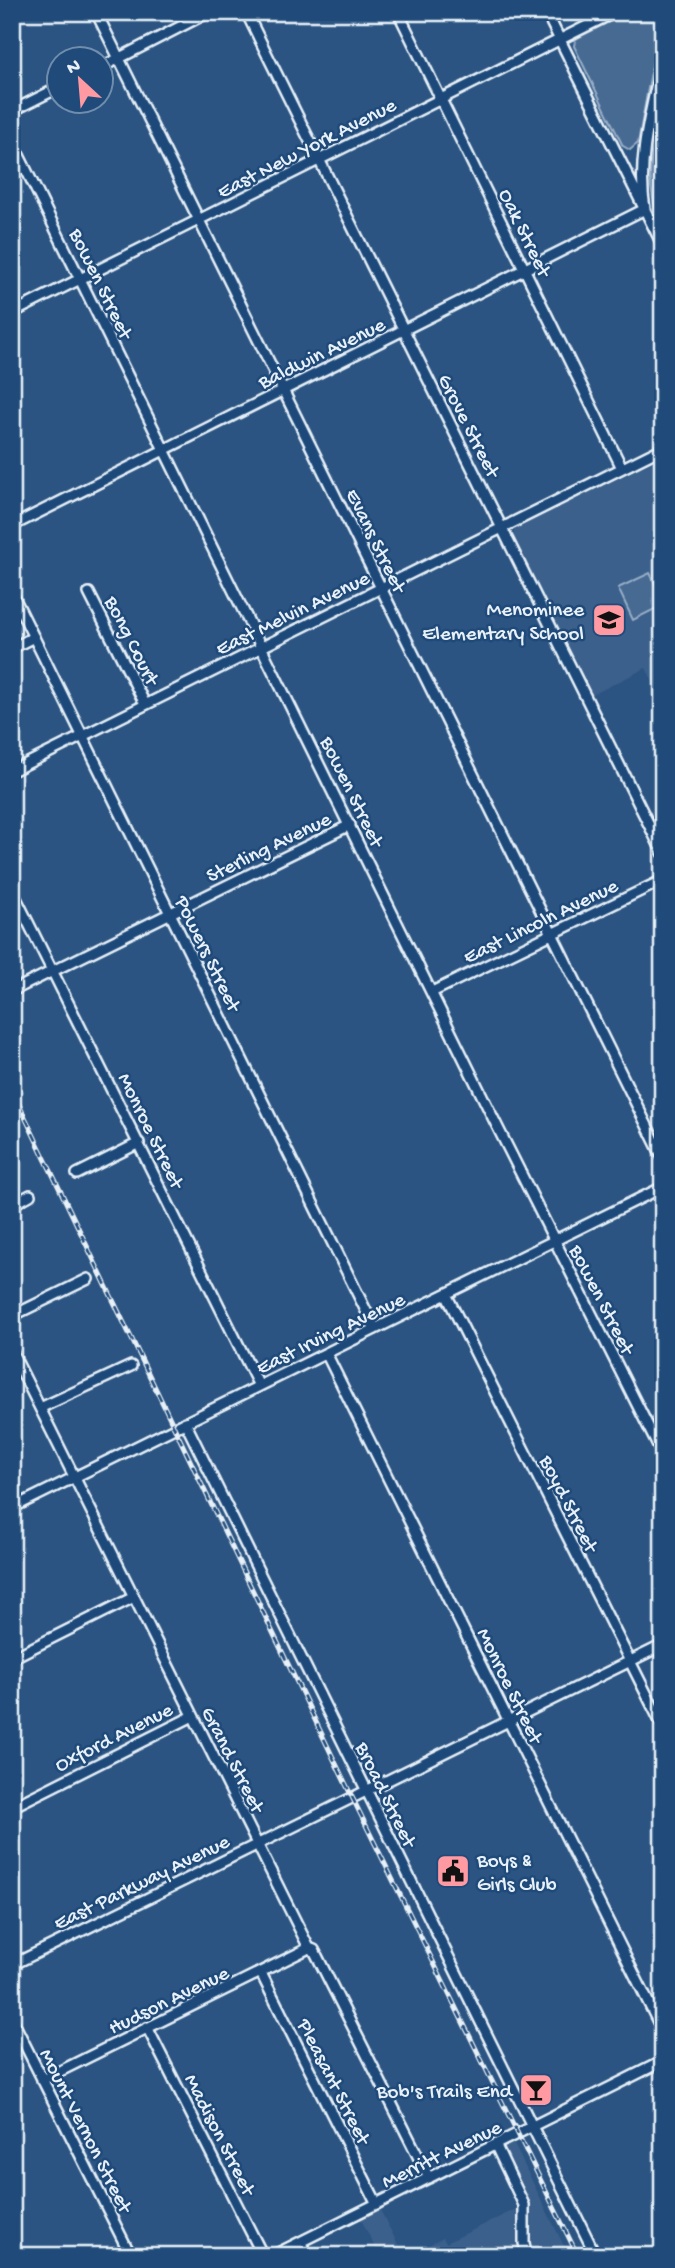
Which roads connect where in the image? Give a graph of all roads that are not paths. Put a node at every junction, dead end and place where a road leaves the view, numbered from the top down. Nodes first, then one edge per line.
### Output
1 (96, 12) edge
2 (209, 12) edge
3 (246, 12) edge
4 (398, 12) edge
5 (546, 12) edge
6 (615, 12) edge
7 (560, 39) junction
8 (663, 55) edge
9 (119, 58) junction
10 (116, 59) edge
11 (46, 94) edge
12 (442, 99) junction
13 (12, 111) edge
14 (12, 141) edge
15 (320, 159) junction
16 (645, 209) junction
17 (199, 221) junction
18 (663, 246) edge
19 (525, 270) junction
20 (81, 278) junction
21 (12, 313) edge
22 (404, 331) junction
23 (283, 391) junction
24 (663, 448) edge
25 (165, 449) junction
26 (622, 468) junction
27 (12, 526) edge
28 (502, 528) junction
29 (381, 587) junction
30 (12, 593) edge
31 (89, 593) dead end
32 (34, 637) junction
33 (262, 646) junction
34 (12, 648) edge
35 (145, 704) junction
36 (82, 736) junction
37 (12, 771) edge
38 (350, 825) junction
39 (663, 853) edge
40 (663, 880) edge
41 (12, 890) edge
42 (170, 913) junction
43 (551, 933) junction
44 (53, 971) junction
45 (12, 991) edge
46 (432, 992) junction
47 (139, 1143) junction
48 (663, 1158) edge
49 (78, 1174) dead end
50 (663, 1186) edge
51 (30, 1195) dead end
52 (12, 1205) edge
53 (554, 1241) junction
54 (88, 1279) dead end
55 (446, 1294) junction
56 (12, 1316) edge
57 (375, 1329) junction
58 (326, 1353) junction
59 (13, 1355) edge
60 (131, 1366) dead end
61 (259, 1386) junction
62 (40, 1408) junction
63 (185, 1422) junction
64 (663, 1456) edge
65 (75, 1477) junction
66 (12, 1508) edge
67 (134, 1597) junction
68 (663, 1645) edge
69 (12, 1658) edge
70 (630, 1662) junction
71 (193, 1716) junction
72 (509, 1721) junction
73 (663, 1727) edge
74 (367, 1792) junction
75 (12, 1807) edge
76 (257, 1844) junction
77 (309, 1948) junction
78 (12, 1965) edge
79 (261, 1973) junction
80 (12, 2019) edge
81 (148, 2029) junction
82 (663, 2032) edge
83 (663, 2061) edge
84 (42, 2081) junction
85 (534, 2126) junction
86 (496, 2146) junction
87 (429, 2178) junction
88 (377, 2204) junction
89 (300, 2242) junction
90 (131, 2256) edge
91 (263, 2256) edge
92 (272, 2256) edge
93 (308, 2256) edge
94 (527, 2256) edge
95 (596, 2256) edge

1 - 9 street, Evans Street
2 - 9 street
3 - 15 street, Grove Street
4 - 12 street, Oak Street
5 - 7 street
6 - 7 street, East New York Avenue
7 - 12 street, East New York Avenue
7 - 16 street
8 - 16 street
9 - 10 street
9 - 17 street, Evans Street
11 - 13 street
12 - 15 street, East New York Avenue
12 - 19 street, Oak Street
14 - 20 street, Bowen Street
15 - 17 street, East New York Avenue
15 - 22 street, Grove Street
16 - 18 street
16 - 19 street, Baldwin Avenue
17 - 20 street, East New York Avenue
17 - 23 street, Evans Street
19 - 22 street, Baldwin Avenue
19 - 26 street, Oak Street
20 - 21 street, East New York Avenue
20 - 25 street, Bowen Street
22 - 23 street, Baldwin Avenue
22 - 28 street, Grove Street
23 - 25 street, Baldwin Avenue
23 - 29 street, Evans Street
24 - 26 street, East Melvin Avenue
25 - 27 street, Baldwin Avenue
25 - 33 street, Bowen Street
26 - 28 street, East Melvin Avenue
28 - 29 street, East Melvin Avenue
28 - 39 street, Grove Street
29 - 33 street, East Melvin Avenue
29 - 43 street, Evans Street
30 - 32 street, Powers Street
31 - 35 street, Bong Court
32 - 34 street
32 - 36 street, Powers Street
33 - 35 street, East Melvin Avenue
33 - 38 street, Bowen Street
35 - 36 street, East Melvin Avenue
36 - 37 street, East Melvin Avenue
36 - 42 street, Powers Street
38 - 42 street, Sterling Avenue
38 - 46 street, Bowen Street
40 - 43 street, East Lincoln Avenue
41 - 44 street, Monroe Street
42 - 44 street, Sterling Avenue
42 - 57 street, Powers Street
43 - 46 street, East Lincoln Avenue
43 - 48 street, Evans Street
44 - 45 street, Sterling Avenue
44 - 47 street, Monroe Street
46 - 53 street, Bowen Street
47 - 49 street
47 - 61 street, Monroe Street
50 - 53 street, East Irving Avenue
51 - 52 street
53 - 55 street, East Irving Avenue
53 - 64 street, Bowen Street
54 - 56 street
55 - 57 street, East Irving Avenue
55 - 70 street, Boyd Street
57 - 58 street, East Irving Avenue
58 - 61 street, East Irving Avenue
58 - 72 street, Monroe Street
59 - 62 street, Grand Street
60 - 62 street
61 - 63 street, East Irving Avenue
62 - 65 street, Grand Street
63 - 65 street, East Irving Avenue
63 - 74 street, Broad Street
65 - 66 street, East Irving Avenue
65 - 67 street, Grand Street
67 - 69 street
67 - 71 street, Grand Street
68 - 70 street, East Parkway Avenue
70 - 72 street, East Parkway Avenue
70 - 73 street, Boyd Street
71 - 75 street, Oxford Avenue
71 - 76 street, Grand Street
72 - 74 street, East Parkway Avenue
72 - 82 street, Monroe Street
74 - 76 street, East Parkway Avenue
74 - 85 street, Broad Street
76 - 77 street, Grand Street
76 - 78 street, East Parkway Avenue
77 - 79 street, Hudson Avenue
77 - 87 street, Grand Street
79 - 81 street, Hudson Avenue
79 - 88 street, Pleasant Street
80 - 84 street, Mount Vernon Street
81 - 84 street, Hudson Avenue
81 - 91 street, Madison Street
83 - 85 street, Merritt Avenue
84 - 90 street, Mount Vernon Street
85 - 86 street, Merritt Avenue
85 - 95 street, Broad Street
86 - 87 street, Merritt Avenue
86 - 94 street
87 - 88 street, Merritt Avenue
88 - 89 street, Merritt Avenue
89 - 92 street, Merritt Avenue
89 - 93 street

